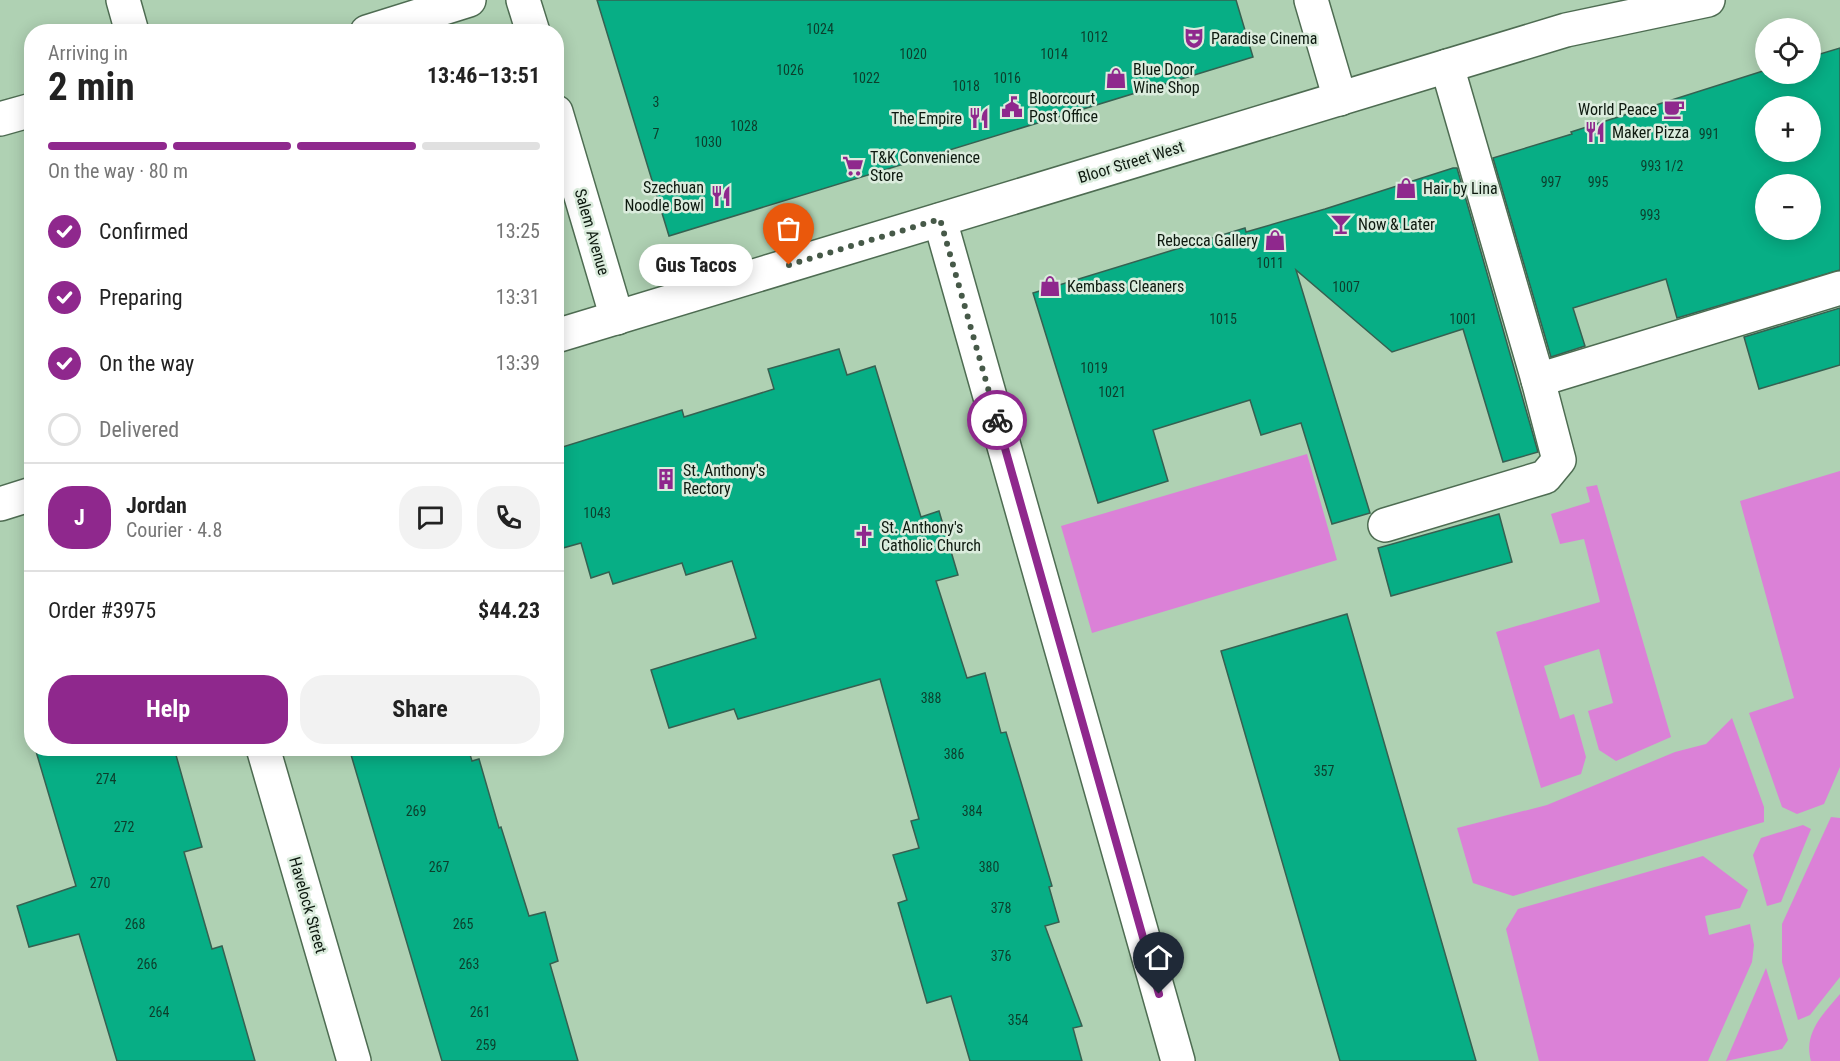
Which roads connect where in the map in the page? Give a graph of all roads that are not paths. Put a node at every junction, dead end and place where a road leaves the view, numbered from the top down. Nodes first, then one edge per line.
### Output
1 (123, 0) edge
2 (469, 0) edge
3 (523, 0) edge
4 (1311, 0) edge
5 (1708, 0) edge
6 (130, 24) edge
7 (392, 24) edge
8 (530, 24) edge
9 (1447, 66) junction
10 (1340, 99) junction
11 (24, 112) edge
12 (0, 119) edge
13 (564, 139) edge
14 (940, 219) junction
15 (1840, 288) edge
16 (617, 318) junction
17 (564, 334) edge
18 (1538, 380) junction
19 (24, 496) edge
20 (0, 504) edge
21 (1385, 525) dead end
22 (265, 756) edge
23 (354, 1061) edge
24 (1178, 1061) edge

1 - 6 street
2 - 7 street
3 - 8 street
4 - 10 street
5 - 9 street, Bloor Street West
9 - 10 street, Bloor Street West
9 - 18 street
10 - 14 street, Bloor Street West
11 - 12 street
13 - 16 street, Salem Avenue
14 - 16 street, Bloor Street West
14 - 24 street
15 - 18 street
16 - 17 street, Bloor Street West
18 - 21 street
19 - 20 street
22 - 23 street, Havelock Street

